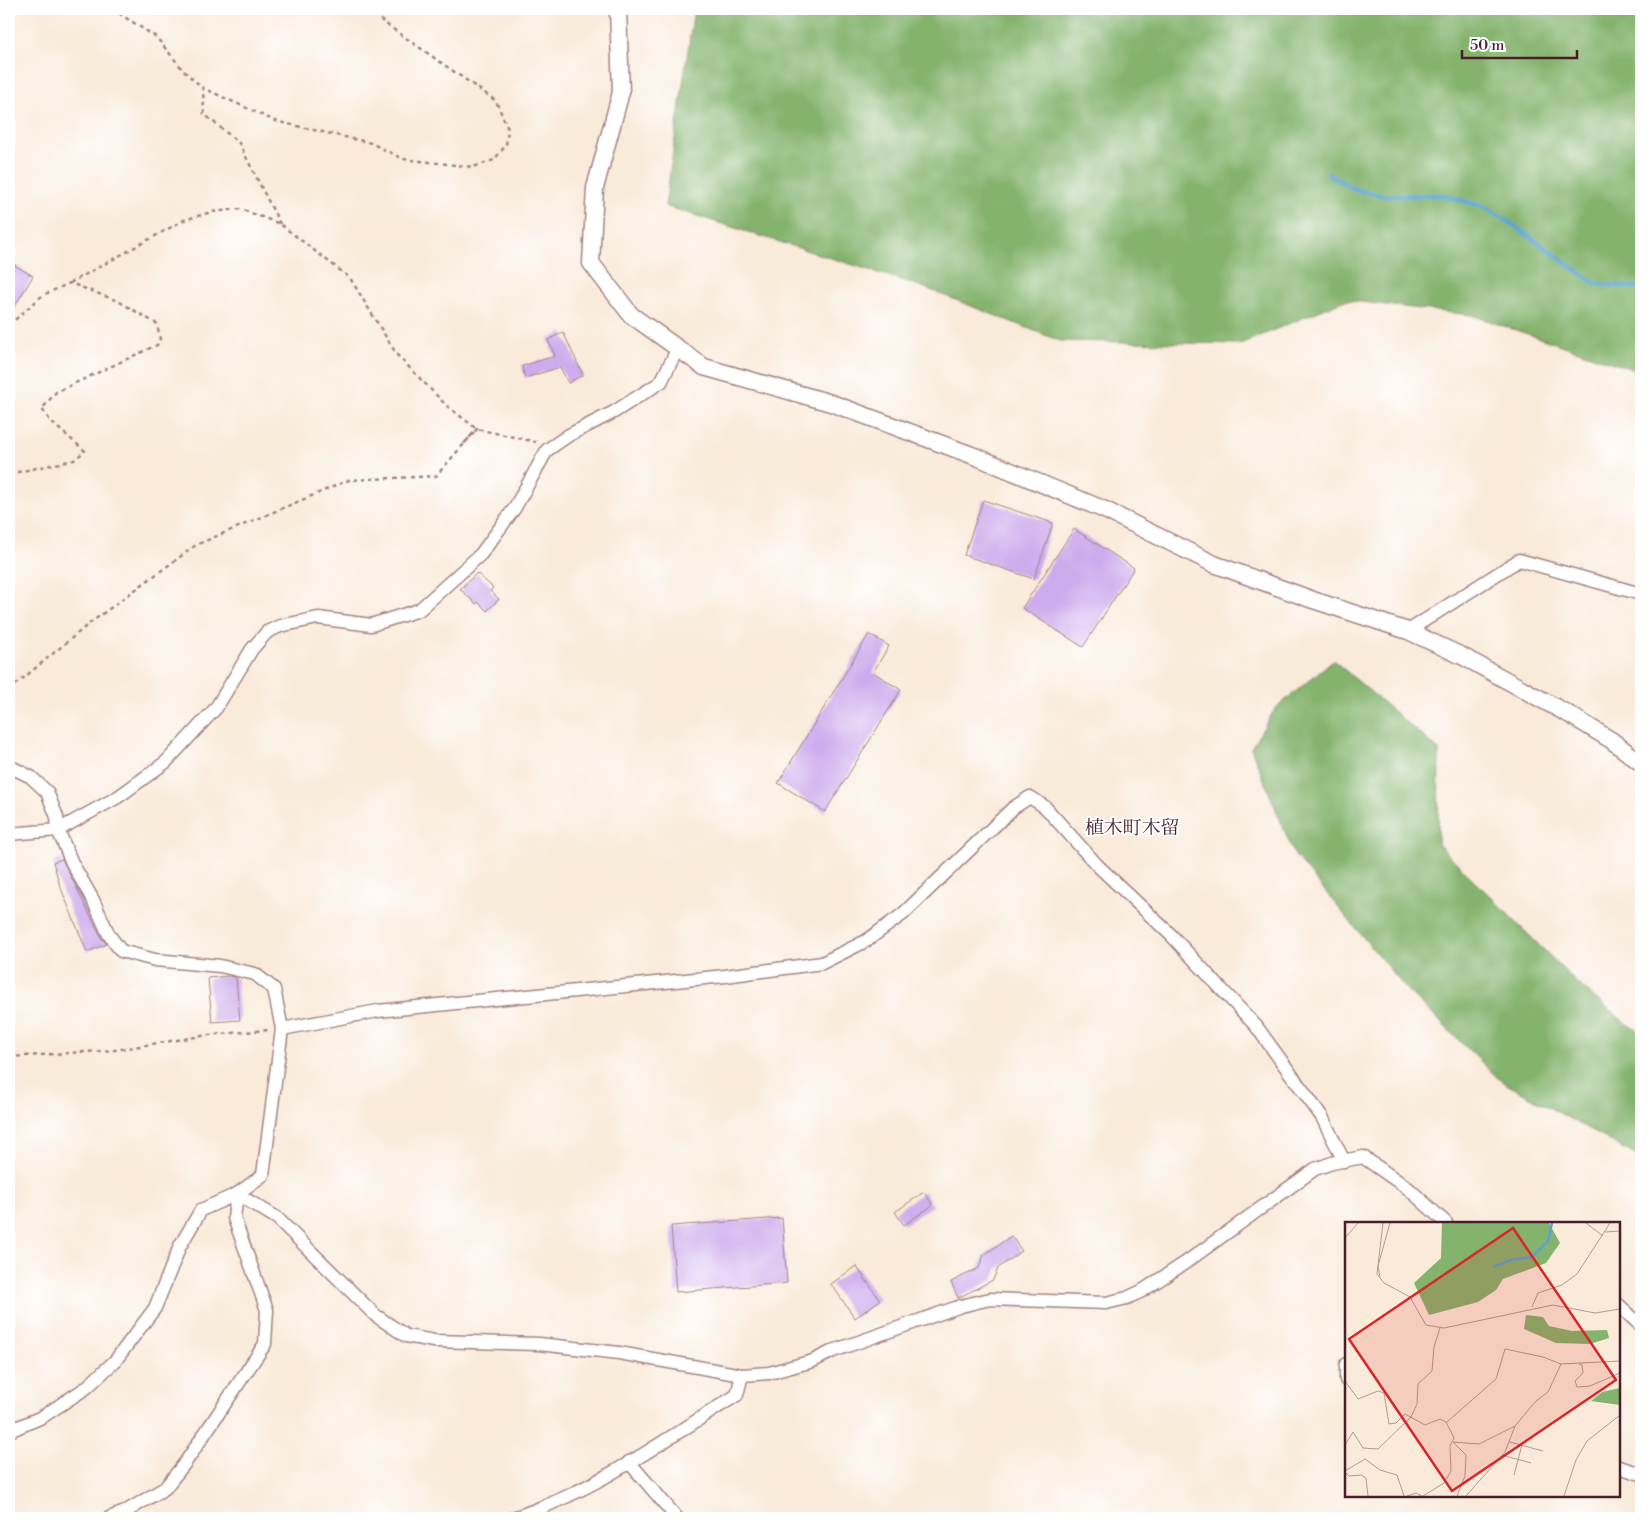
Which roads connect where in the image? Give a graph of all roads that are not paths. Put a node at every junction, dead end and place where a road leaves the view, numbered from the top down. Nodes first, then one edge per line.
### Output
1 (618, 9) edge
2 (678, 348) junction
3 (1641, 594) edge
4 (1408, 631) junction
5 (1641, 763) edge
6 (9, 769) edge
7 (58, 830) junction
8 (9, 834) edge
9 (282, 1029) junction
10 (1344, 1161) junction
11 (237, 1194) junction
12 (1445, 1222) edge
13 (1620, 1306) edge
14 (1641, 1326) edge
15 (742, 1374) junction
16 (9, 1431) edge
17 (629, 1462) junction
18 (1620, 1467) edge
19 (1641, 1474) edge
20 (109, 1518) edge
21 (514, 1518) edge
22 (677, 1518) edge

1 - 2 street
2 - 4 street
2 - 7 street
3 - 4 street
4 - 5 street
6 - 7 street
7 - 8 street
7 - 9 street
9 - 10 street
9 - 11 street
10 - 12 street
10 - 15 street
11 - 15 street
11 - 16 street
11 - 20 street
13 - 14 street
15 - 17 street
17 - 21 street
17 - 22 street
18 - 19 street

